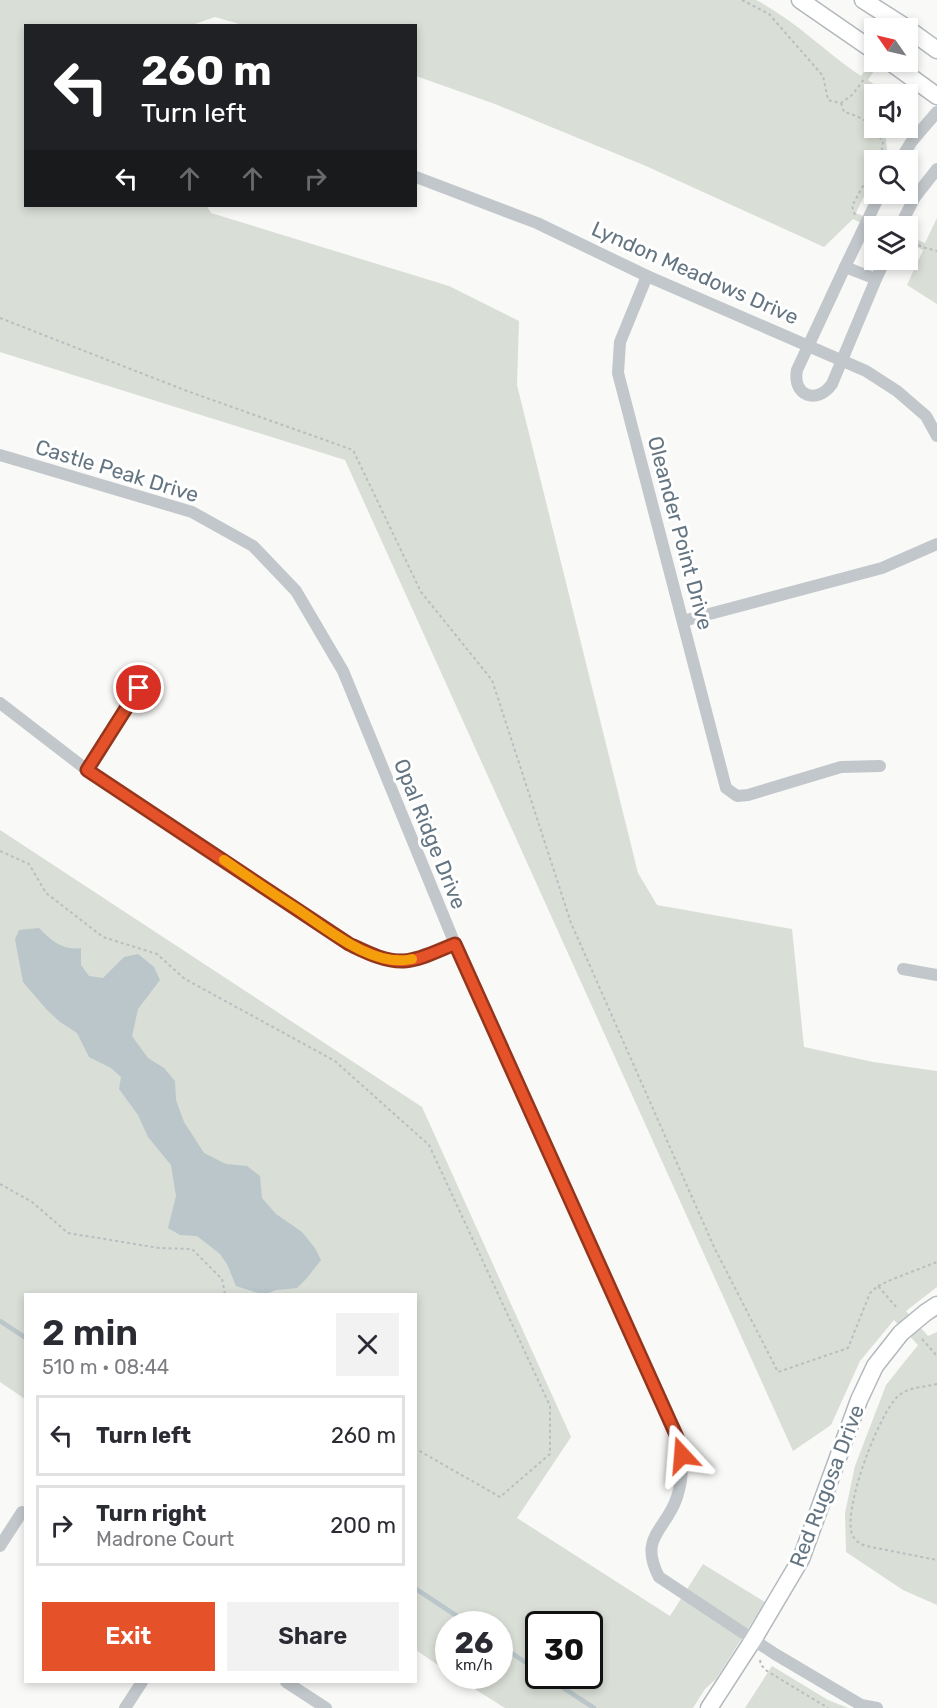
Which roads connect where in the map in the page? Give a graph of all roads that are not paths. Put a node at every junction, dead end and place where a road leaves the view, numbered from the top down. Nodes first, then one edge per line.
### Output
1 (800, 0) edge
2 (863, 0) edge
3 (890, 18) edge
4 (918, 37) edge
5 (864, 44) edge
6 (937, 50) edge
7 (904, 72) edge
8 (937, 96) edge
9 (937, 112) edge
10 (906, 150) edge
11 (937, 169) edge
12 (417, 177) edge
13 (918, 188) edge
14 (875, 204) edge
15 (845, 267) junction
16 (880, 270) edge
17 (647, 276) junction
18 (876, 279) junction
19 (807, 345) junction
20 (842, 360) junction
21 (937, 436) edge
22 (0, 455) edge
23 (937, 544) edge
24 (253, 546) joint
25 (682, 621) junction
26 (139, 688) dead end
27 (0, 703) edge
28 (880, 766) dead end
29 (87, 770) junction
30 (455, 944) junction
31 (903, 969) dead end
32 (937, 975) edge
33 (937, 1305) edge
34 (24, 1513) edge
35 (0, 1546) edge
36 (753, 1640) junction
37 (141, 1683) edge
38 (288, 1683) edge
39 (125, 1708) edge
40 (326, 1708) edge
41 (709, 1708) edge
42 (877, 1708) edge

1 - 5 street
2 - 3 street
4 - 6 street
7 - 8 street
9 - 10 street
11 - 13 street
12 - 17 street, Lyndon Meadows Drive
14 - 15 street
15 - 18 street
15 - 19 street
16 - 18 street
17 - 19 street, Lyndon Meadows Drive
17 - 25 street, Oleander Point Drive
18 - 20 street
19 - 20 street, Lyndon Meadows Drive
19 - 20 street
20 - 21 street, Lyndon Meadows Drive
22 - 24 street, Castle Peak Drive
23 - 25 street
24 - 30 street, Opal Ridge Drive
25 - 28 street, Oleander Point Drive
26 - 29 street
27 - 29 street
29 - 30 street
30 - 36 street, Opal Ridge Drive
31 - 32 street
33 - 36 street, Red Rugosa Drive
34 - 35 street
36 - 41 street, Red Rugosa Drive
36 - 42 street, Opal Ridge Drive
37 - 39 street
38 - 40 street

